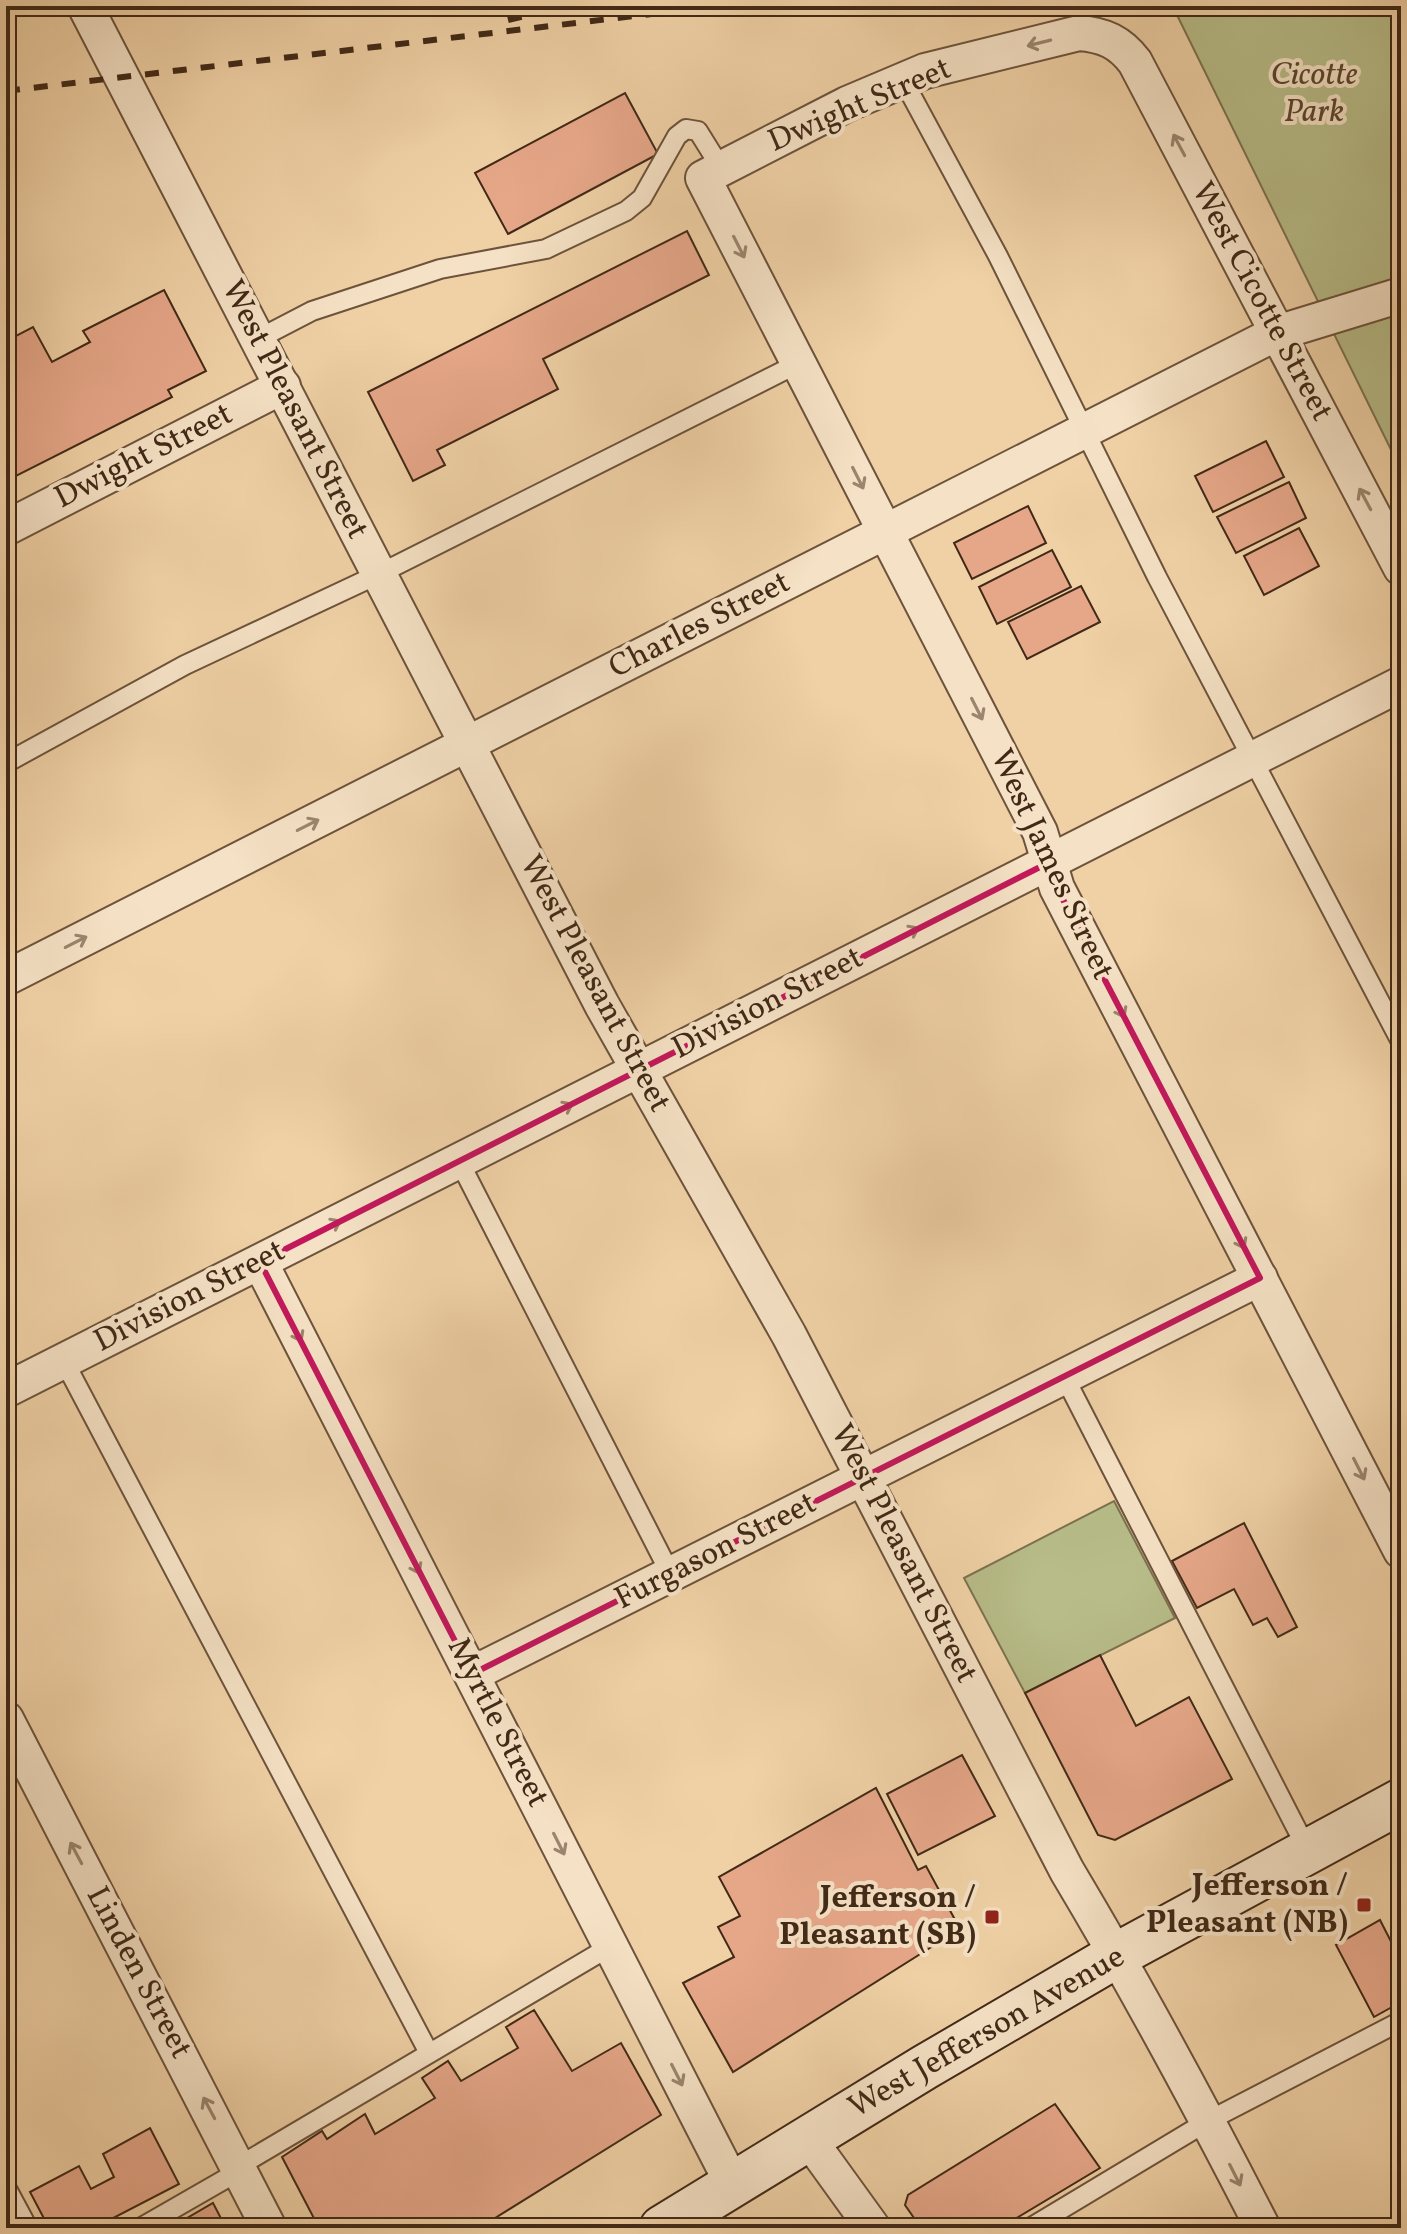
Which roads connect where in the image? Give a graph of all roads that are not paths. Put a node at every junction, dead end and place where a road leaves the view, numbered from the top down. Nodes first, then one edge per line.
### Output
1 (85, 6) edge
2 (1114, 41) joint
3 (903, 80) junction
4 (712, 173) junction
5 (1401, 295) edge
6 (1277, 333) junction
7 (258, 339) junction
8 (799, 363) junction
9 (283, 386) junction
10 (1084, 430) junction
11 (6, 528) edge
12 (885, 532) junction
13 (1401, 568) edge
14 (379, 574) junction
15 (1401, 684) edge
16 (467, 745) junction
17 (1253, 759) junction
18 (6, 763) edge
19 (1050, 862) junction
20 (6, 978) edge
21 (1401, 1042) edge
22 (639, 1069) junction
23 (459, 1161) junction
24 (260, 1262) junction
25 (1260, 1278) junction
26 (64, 1361) junction
27 (1064, 1376) junction
28 (6, 1390) edge
29 (864, 1477) junction
30 (1401, 1551) edge
31 (671, 1575) junction
32 (472, 1674) junction
33 (6, 1719) edge
34 (1401, 1801) edge
35 (1308, 1851) junction
36 (611, 1946) junction
37 (1117, 1955) junction
38 (1401, 2021) edge
39 (429, 2053) junction
40 (1208, 2121) junction
41 (808, 2138) junction
42 (240, 2168) junction
43 (733, 2185) junction
44 (6, 2187) edge
45 (28, 2228) edge
46 (140, 2228) edge
47 (269, 2228) edge
48 (662, 2228) edge
49 (873, 2228) edge
50 (1030, 2228) edge
51 (1263, 2228) edge

1 - 7 street, West Pleasant Street
2 -> 3 street, Dwight Street
6 -> 2 street, West Cicotte Street
3 - 4 street, Dwight Street
3 - 10 lane
4 - 7 lane
4 -> 8 street, West James Street
5 - 6 street, Charles Street
6 - 10 street, Charles Street
13 -> 6 street, West Cicotte Street
7 - 9 street, West Pleasant Street
8 -> 12 street, West James Street
8 - 14 lane
9 - 11 street, Dwight Street
9 - 14 street, West Pleasant Street
10 - 12 street, Charles Street
10 - 17 lane
12 - 16 street, Charles Street
12 -> 19 street, West James Street
14 - 16 street, West Pleasant Street
14 - 18 lane
15 - 17 street, Division Street
20 -> 16 street, Charles Street
16 - 22 street, West Pleasant Street
17 - 19 street, Division Street
17 - 21 lane
22 -> 19 street, Division Street
19 -> 25 street, West James Street
23 -> 22 street, Division Street
22 - 29 street, West Pleasant Street
24 -> 23 street, Division Street
23 - 31 lane
24 - 26 street, Division Street
24 -> 32 street, Myrtle Street
25 - 27 street, Furgason Street
25 -> 30 street, West James Street
26 - 28 street, Division Street
26 - 39 lane
27 - 29 street, Furgason Street
27 - 35 lane
29 - 31 street, Furgason Street
29 - 37 street, West Pleasant Street
31 - 32 street, Furgason Street
32 -> 36 street, Myrtle Street
42 -> 33 street, Linden Street
34 - 35 main road, West Jefferson Avenue
35 - 37 main road, West Jefferson Avenue
36 - 39 lane
36 -> 43 street, Myrtle Street
37 - 40 street, West Pleasant Street
37 - 41 main road, West Jefferson Avenue
38 - 40 lane
39 - 42 lane
40 - 50 lane
40 -> 51 street, West Pleasant Street
41 - 43 main road, West Jefferson Avenue
41 - 49 street
42 - 46 lane
42 - 47 street, Linden Street
43 - 48 main road, West Jefferson Avenue
44 - 45 lane

